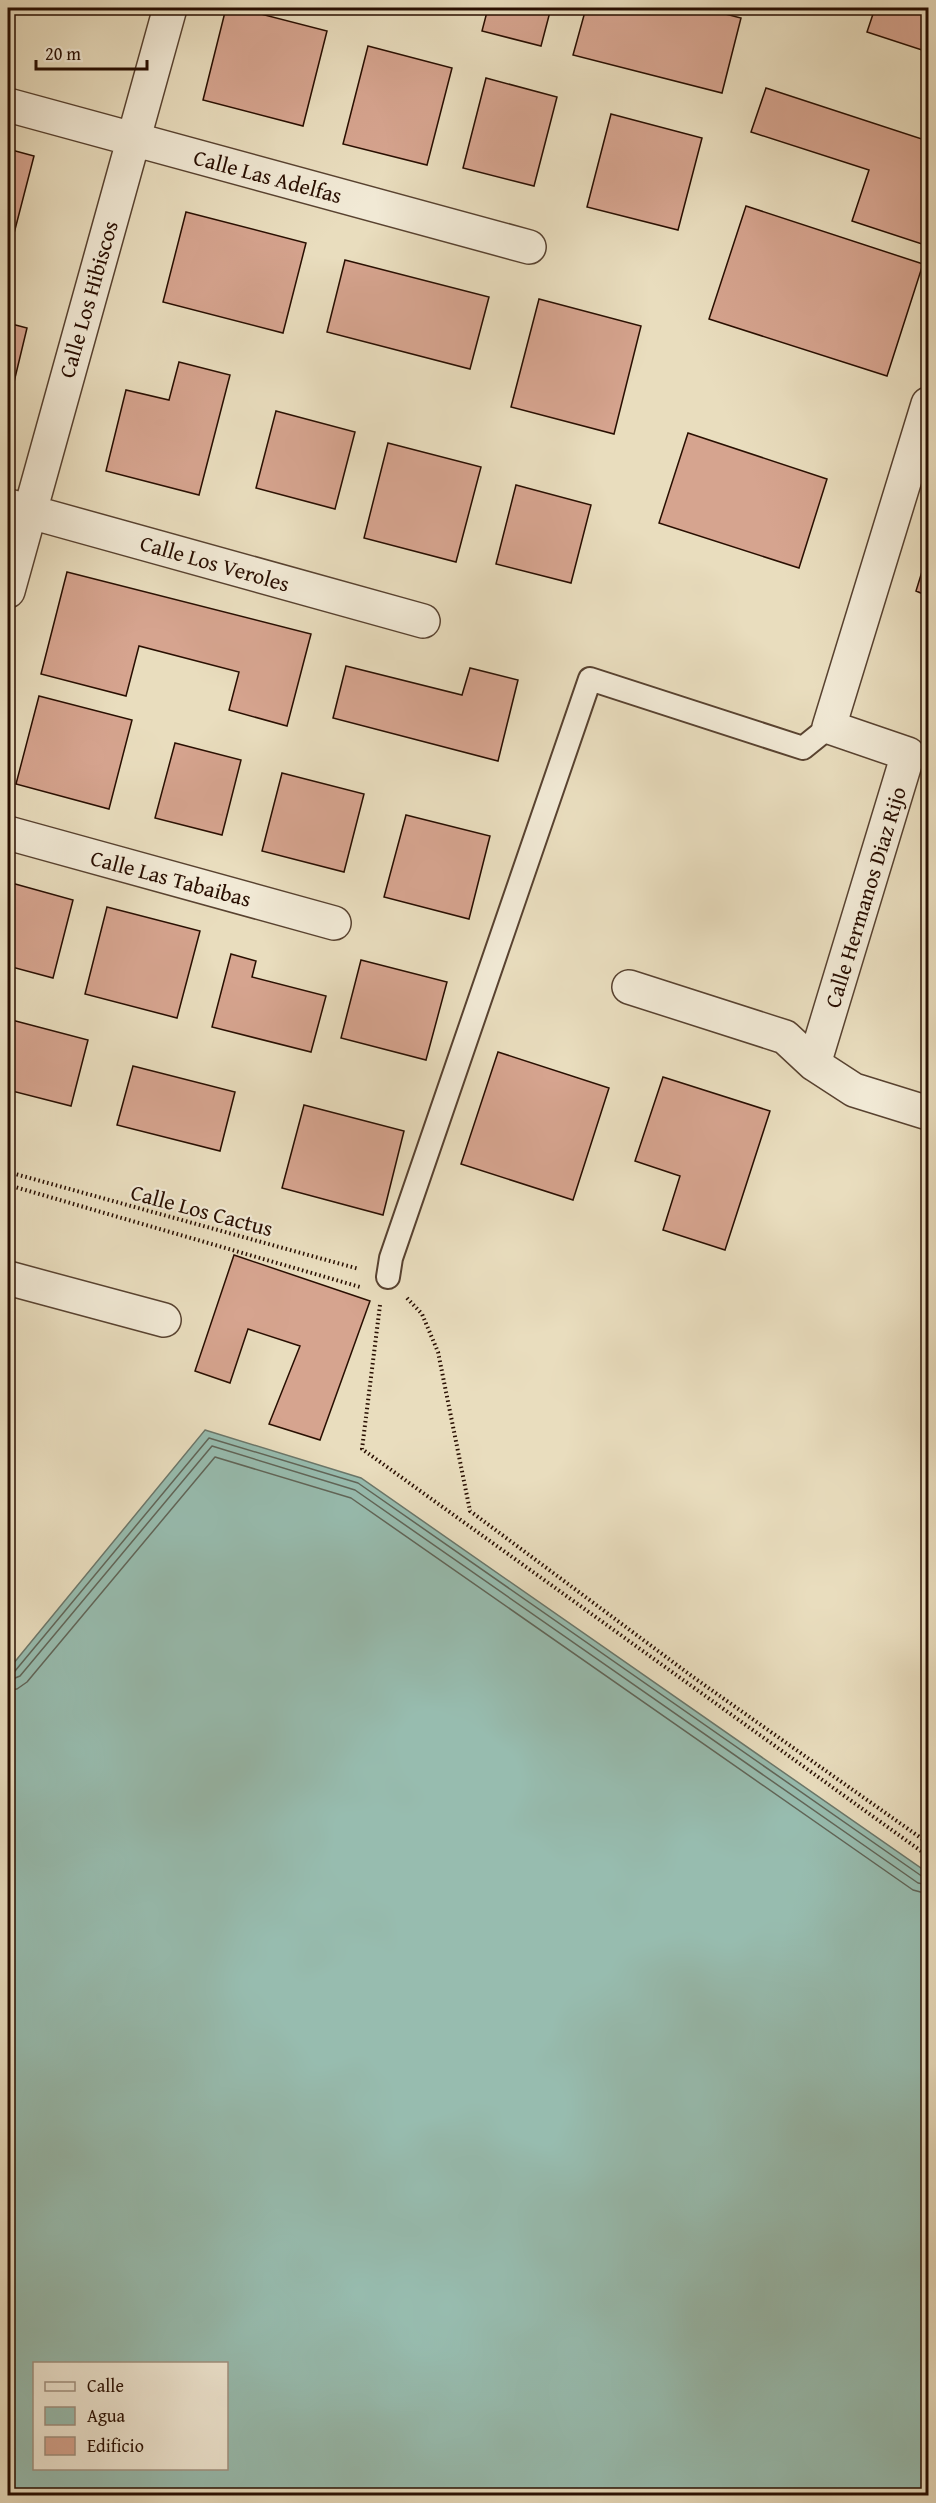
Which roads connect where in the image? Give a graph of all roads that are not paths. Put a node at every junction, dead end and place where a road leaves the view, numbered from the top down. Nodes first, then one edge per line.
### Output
1 (170, 8) edge
2 (8, 105) edge
3 (134, 139) junction
4 (529, 247) dead end
5 (928, 404) edge
6 (19, 508) edge
7 (8, 591) edge
8 (423, 621) dead end
9 (829, 727) junction
10 (8, 833) edge
11 (334, 922) dead end
12 (628, 987) dead end
13 (814, 1064) junction
14 (928, 1113) edge
15 (8, 1278) edge
16 (379, 1283) road end
17 (165, 1320) dead end

1 - 3 street, Calle Los Hibiscos
2 - 3 street, Calle Las Adelfas
3 - 4 street, Calle Las Adelfas
3 - 6 street, Calle Los Hibiscos
5 - 9 street
6 - 7 street, Calle Los Hibiscos
6 - 8 street, Calle Los Veroles
9 - 13 street, Calle Hermanos Diaz Rijo
9 - 16 lane
10 - 11 street, Calle Las Tabaibas
12 - 13 street
13 - 14 street
15 - 17 street

